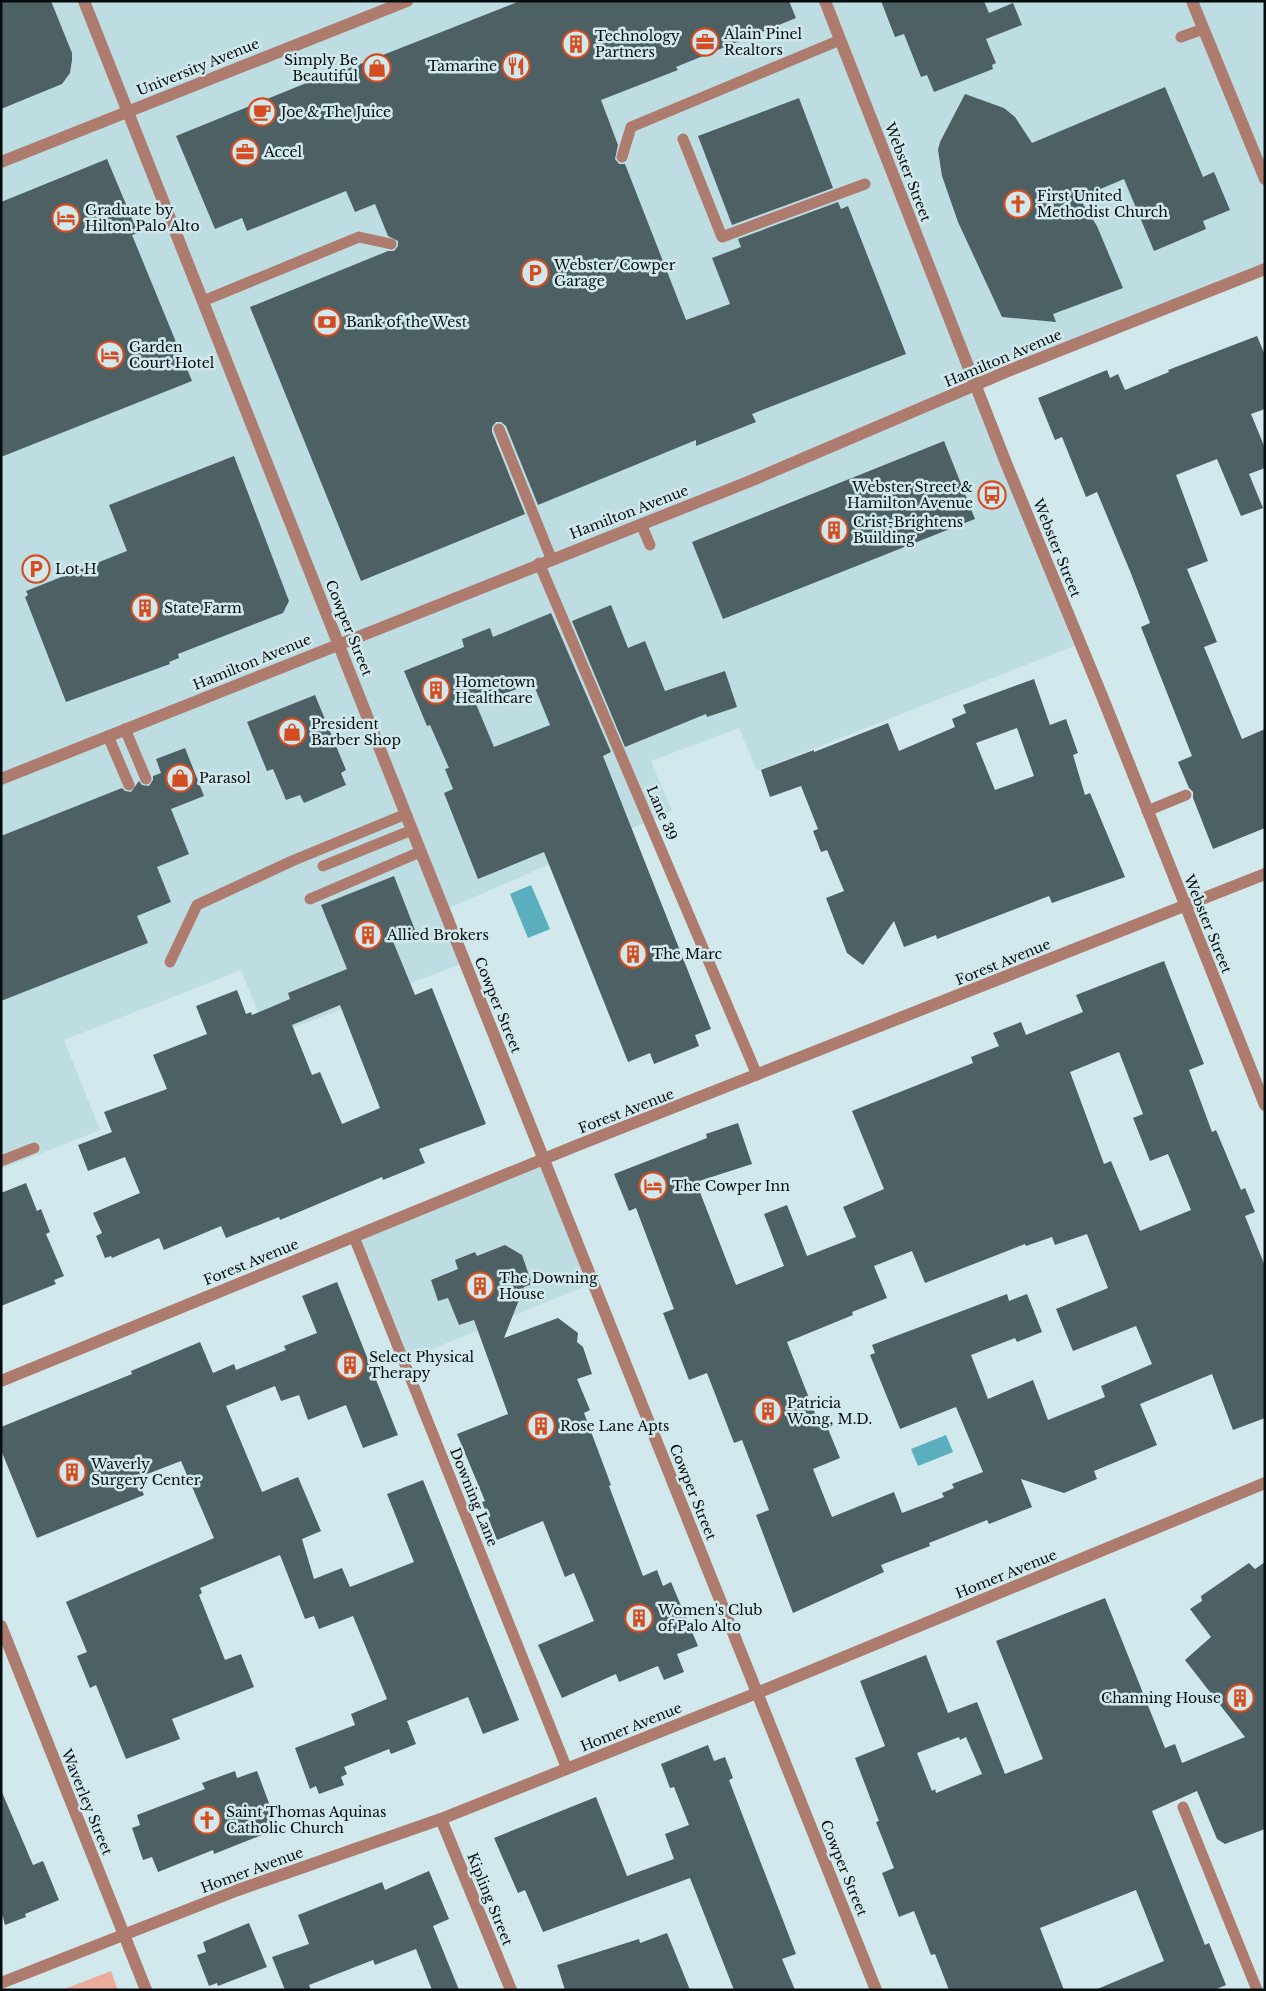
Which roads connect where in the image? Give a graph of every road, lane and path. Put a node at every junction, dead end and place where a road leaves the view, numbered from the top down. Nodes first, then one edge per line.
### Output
1 (84, 1) edge
2 (407, 1) edge
3 (825, 1) edge
4 (1192, 1) edge
5 (1203, 29) junction
6 (1181, 37) dead end
7 (840, 40) junction
8 (128, 112) junction
9 (683, 139) dead end
10 (622, 157) dead end
11 (1, 162) edge
12 (1265, 179) edge
13 (865, 184) dead end
14 (391, 244) dead end
15 (1265, 269) edge
16 (203, 301) junction
17 (976, 384) junction
18 (499, 428) dead end
19 (641, 524) junction
20 (650, 545) dead end
21 (545, 561) junction
22 (339, 644) junction
23 (125, 729) junction
24 (108, 736) junction
25 (146, 778) dead end
26 (1, 779) edge
27 (129, 785) dead end
28 (1186, 795) dead end
29 (1147, 811) junction
30 (406, 814) junction
31 (412, 830) junction
32 (420, 852) junction
33 (323, 866) dead end
34 (1265, 874) edge
35 (310, 899) dead end
36 (1185, 906) junction
37 (170, 962) dead end
38 (757, 1076) junction
39 (1265, 1105) edge
40 (34, 1148) dead end
41 (544, 1159) junction
42 (1, 1161) edge
43 (354, 1237) junction
44 (1, 1382) edge
45 (1265, 1483) edge
46 (1, 1626) edge
47 (757, 1693) junction
48 (567, 1769) junction
49 (1183, 1807) dead end
50 (441, 1819) junction
51 (124, 1934) junction
52 (1, 1983) edge
53 (146, 1990) edge
54 (511, 1990) edge
55 (876, 1990) edge
56 (1257, 1990) edge

1 - 8 street, Cowper Street
2 - 8 street, University Avenue
3 - 7 street, Webster Street
4 - 5 street
5 - 6 lane
5 - 12 street
7 - 10 lane
7 - 17 street, Webster Street
8 - 11 street, University Avenue
8 - 16 street, Cowper Street
9 - 13 lane
14 - 16 lane
15 - 17 street, Hamilton Avenue
16 - 22 street, Cowper Street
17 - 19 street, Hamilton Avenue
17 - 29 street, Webster Street
18 - 21 lane, Lane 39
19 - 20 lane
19 - 21 street, Hamilton Avenue
21 - 22 street, Hamilton Avenue
21 - 38 lane, Lane 39
22 - 23 street, Hamilton Avenue
22 - 30 street, Cowper Street
23 - 24 street, Hamilton Avenue
23 - 25 lane
24 - 26 street, Hamilton Avenue
24 - 27 lane
28 - 29 lane
29 - 36 street, Webster Street
30 - 31 street, Cowper Street
30 - 37 lane
31 - 32 street, Cowper Street
31 - 33 lane
32 - 35 lane
32 - 41 street, Cowper Street
34 - 36 street, Forest Avenue
36 - 38 street, Forest Avenue
36 - 39 street, Webster Street
38 - 41 street, Forest Avenue
40 - 42 lane
41 - 43 street, Forest Avenue
41 - 47 street, Cowper Street
43 - 44 street, Forest Avenue
43 - 48 lane, Downing Lane
45 - 47 street, Homer Avenue
46 - 51 street, Waverley Street
47 - 48 street, Homer Avenue
47 - 55 street, Cowper Street
48 - 50 street, Homer Avenue
49 - 56 lane
50 - 51 street, Homer Avenue
50 - 54 street, Kipling Street
51 - 52 street, Homer Avenue
51 - 53 street, Waverley Street

